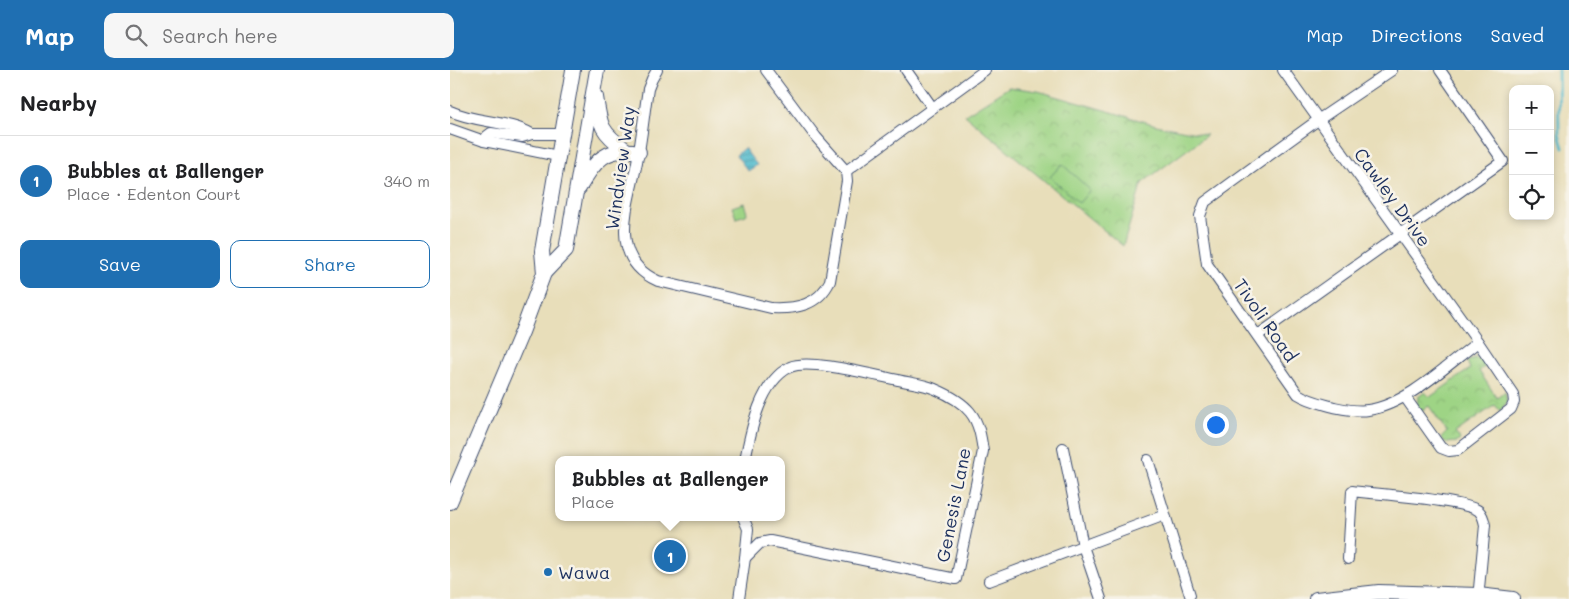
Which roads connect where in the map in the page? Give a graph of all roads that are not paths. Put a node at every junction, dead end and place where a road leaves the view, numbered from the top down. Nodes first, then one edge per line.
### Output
1 (573, 70) edge
2 (597, 70) edge
3 (658, 70) edge
4 (766, 70) edge
5 (906, 70) edge
6 (984, 70) edge
7 (1283, 70) edge
8 (1392, 70) edge
9 (1440, 70) edge
10 (594, 86) junction
11 (932, 108) junction
12 (450, 111) edge
13 (1318, 120) junction
14 (450, 129) edge
15 (532, 134) junction
16 (561, 134) junction
17 (484, 141) junction
18 (633, 151) junction
19 (558, 156) junction
20 (846, 171) junction
21 (577, 190) junction
22 (1400, 235) junction
23 (544, 273) junction
24 (1258, 335) junction
25 (1478, 342) junction
26 (1405, 398) junction
27 (1063, 448) dead end
28 (746, 456) edge
29 (1148, 460) dead end
30 (450, 502) edge
31 (1165, 515) junction
32 (745, 521) edge
33 (1083, 546) junction
34 (745, 558) junction
35 (1348, 559) dead end
36 (989, 581) dead end
37 (1190, 595) dead end
38 (1478, 597) edge
39 (739, 599) edge
40 (1101, 599) edge
41 (1316, 599) edge
42 (1513, 599) edge

1 - 16 main road
2 - 10 main road
3 - 18 street, Windview Way
4 - 20 street
5 - 11 street
6 - 11 street
7 - 13 street, Cawley Drive
8 - 13 street
9 - 22 street
10 - 18 main road
10 - 21 main road
11 - 20 street
12 - 15 street
13 - 22 street, Cawley Drive
13 - 24 street, Tivoli Road
14 - 17 street
15 - 16 street
15 - 17 street
16 - 19 main road
17 - 19 street
18 - 20 street, Windview Way
18 - 21 main road
19 - 23 main road
21 - 23 main road
22 - 24 street
22 - 25 street, Cawley Drive
23 - 30 main road
24 - 26 street, Tivoli Road
25 - 26 street, Tivoli Road
25 - 26 street, Cawley Drive
27 - 33 street
28 - 34 street, Genesis Lane
29 - 31 street
31 - 33 street
31 - 37 street
32 - 34 street
33 - 36 street
33 - 40 street
34 - 39 street
35 - 38 street
38 - 41 main road
38 - 42 main road

